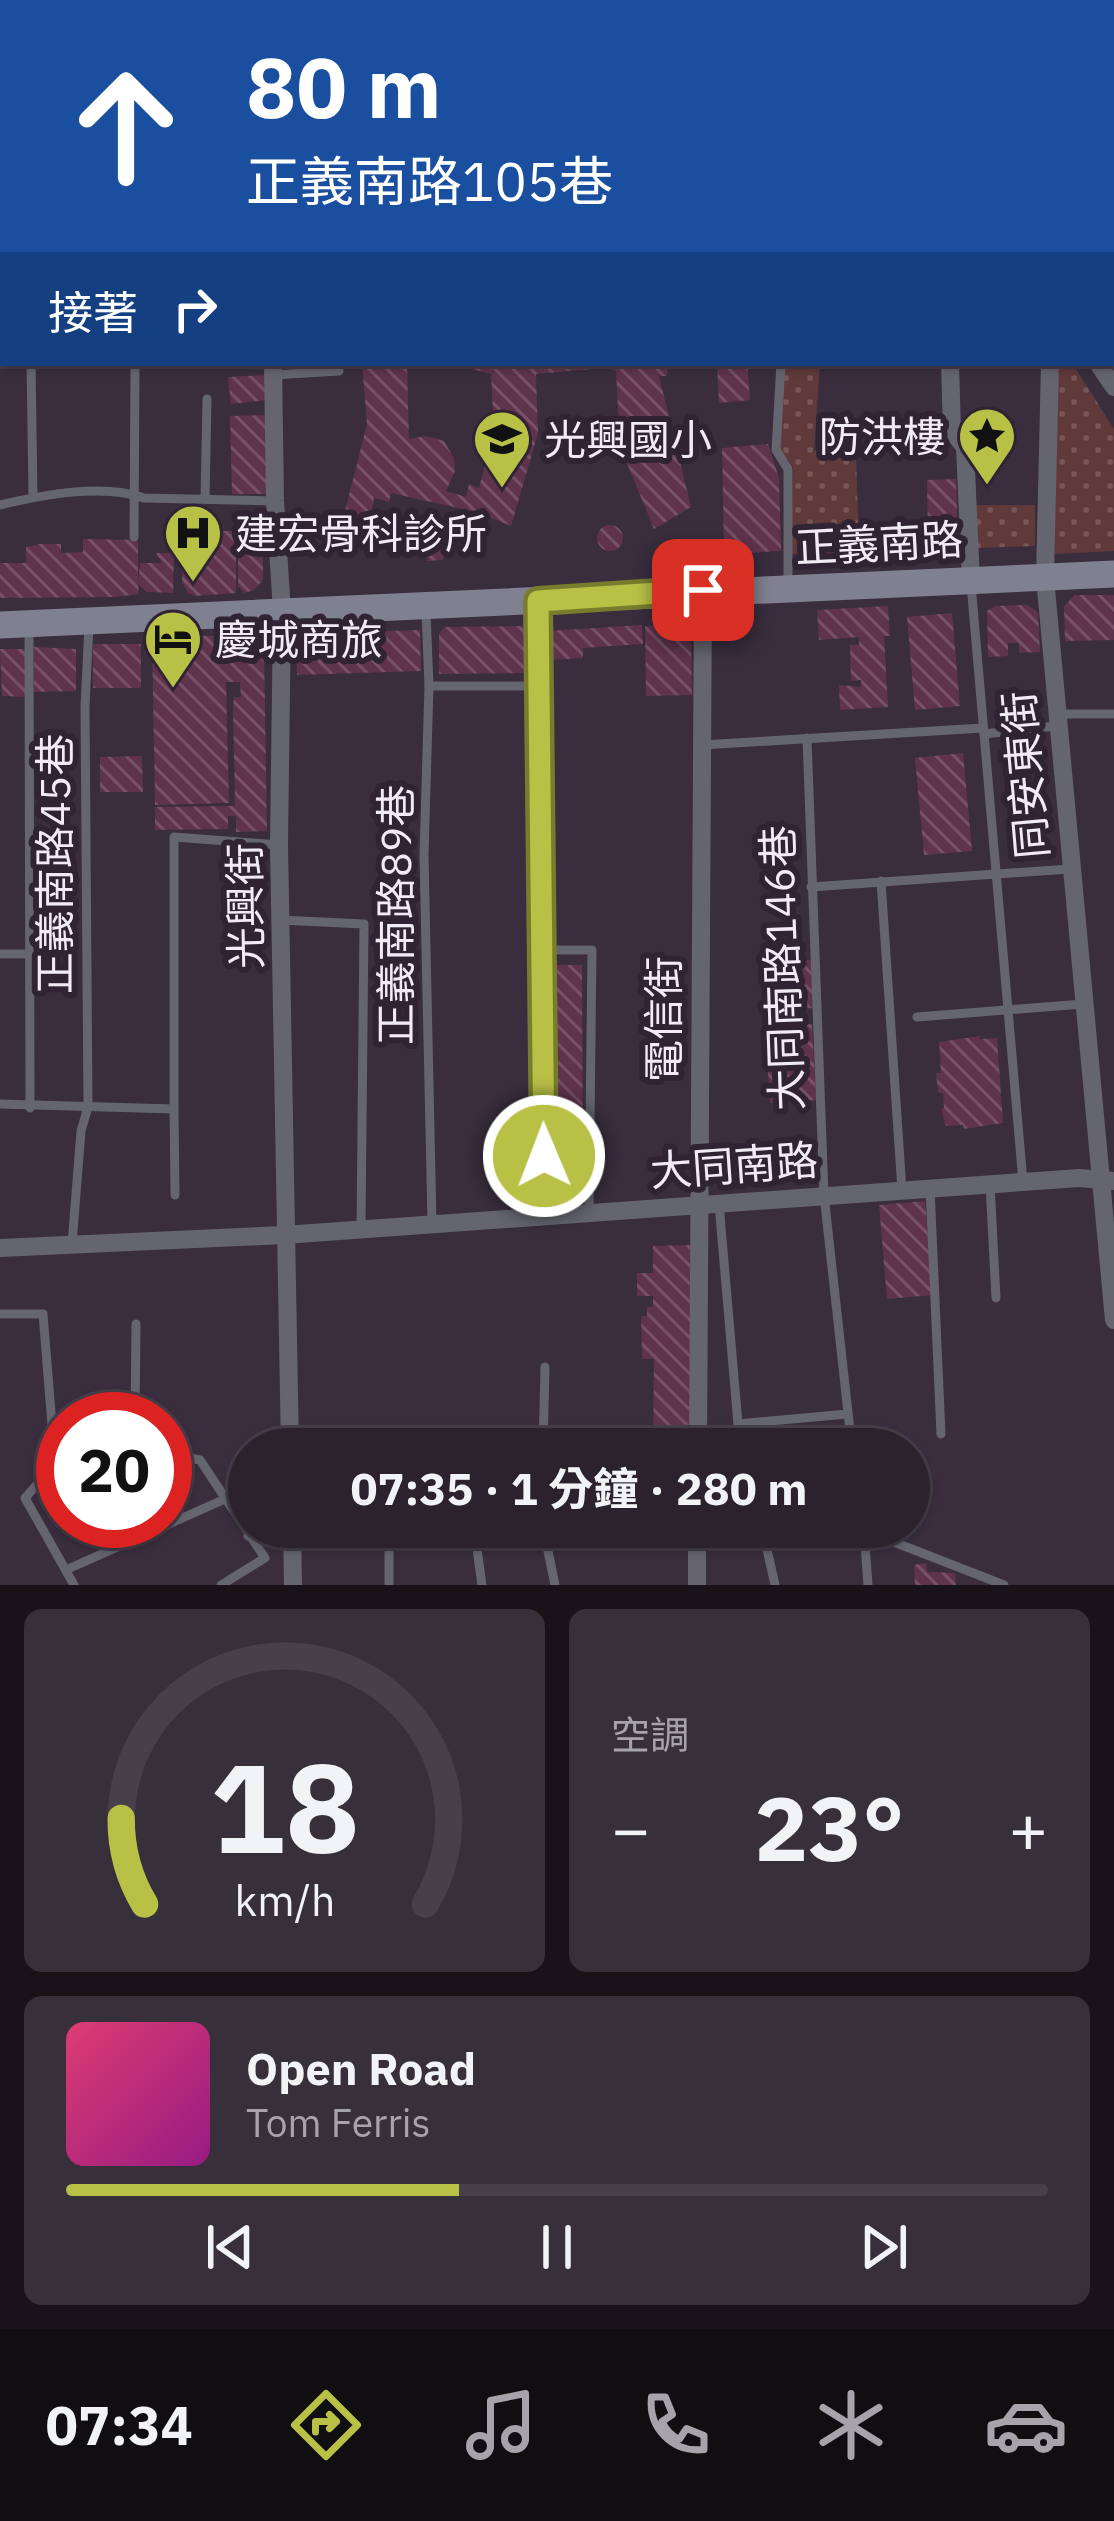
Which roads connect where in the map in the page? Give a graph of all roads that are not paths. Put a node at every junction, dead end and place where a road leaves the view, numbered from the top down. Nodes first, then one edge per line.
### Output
1 (31, 366) edge
2 (135, 366) edge
3 (781, 366) edge
4 (950, 366) edge
5 (1050, 366) edge
6 (273, 369) edge
7 (339, 370) dead end
8 (207, 399) dead end
9 (952, 430) junction
10 (898, 431) dead end
11 (134, 494) junction
12 (33, 497) junction
13 (205, 499) junction
14 (275, 501) junction
15 (0, 505) edge
16 (134, 537) dead end
17 (1114, 574) edge
18 (1045, 578) junction
19 (971, 581) junction
20 (703, 590) junction
21 (788, 590) junction
22 (538, 601) junction
23 (426, 607) junction
24 (282, 613) junction
25 (89, 621) junction
26 (29, 624) junction
27 (0, 625) edge
28 (429, 686) junction
29 (539, 686) junction
30 (1114, 714) edge
31 (1056, 720) junction
32 (983, 731) junction
33 (807, 738) junction
34 (702, 745) junction
35 (279, 845) junction
36 (1070, 869) junction
37 (999, 874) junction
38 (880, 881) junction
39 (811, 887) junction
40 (280, 920) junction
41 (542, 950) junction
42 (0, 954) edge
43 (29, 954) junction
44 (1082, 1004) junction
45 (1011, 1009) junction
46 (917, 1017) dead end
47 (0, 1104) edge
48 (88, 1107) junction
49 (30, 1108) junction
50 (174, 1109) junction
51 (544, 1156) dead end
52 (1107, 1181) edge
53 (1023, 1182) junction
54 (991, 1184) junction
55 (930, 1188) junction
56 (902, 1190) junction
57 (175, 1195) dead end
58 (824, 1195) junction
59 (719, 1202) junction
60 (698, 1204) junction
61 (589, 1212) junction
62 (432, 1223) junction
63 (361, 1229) junction
64 (284, 1235) junction
65 (72, 1245) junction
66 (0, 1248) edge
67 (996, 1298) dead end
68 (0, 1314) edge
69 (1114, 1320) edge
70 (136, 1324) dead end
71 (545, 1367) dead end
72 (52, 1392) edge
73 (135, 1392) edge
74 (847, 1414) junction
75 (738, 1424) junction
76 (289, 1428) edge
77 (544, 1428) edge
78 (698, 1428) edge
79 (739, 1428) edge
80 (849, 1428) edge
81 (941, 1434) dead end
82 (192, 1458) edge
83 (36, 1486) edge
84 (225, 1499) junction
85 (228, 1504) edge
86 (36, 1516) edge
87 (55, 1548) edge
88 (257, 1548) edge
89 (292, 1548) edge
90 (388, 1548) edge
91 (477, 1548) edge
92 (547, 1548) edge
93 (698, 1548) edge
94 (767, 1548) edge
95 (865, 1548) edge
96 (911, 1548) edge
97 (113, 1549) joint
98 (68, 1569) junction
99 (74, 1585) edge
100 (221, 1585) edge
101 (292, 1585) edge
102 (388, 1585) edge
103 (482, 1585) edge
104 (555, 1585) edge
105 (697, 1585) edge
106 (776, 1585) edge
107 (868, 1585) edge
108 (1004, 1585) edge

1 - 12 lane
2 - 11 lane
3 - 21 lane
4 - 9 street
5 - 18 street, 同安東街
6 - 7 lane
6 - 14 street, 光興街
8 - 13 lane
9 - 10 street
9 - 19 street
11 - 12 lane
11 - 13 lane
11 - 16 lane
12 - 15 lane
13 - 14 lane
14 - 24 street, 光興街
17 - 18 street, 正義南路
18 - 19 street, 正義南路
18 - 31 street, 同安東街
19 - 21 street, 正義南路
19 - 32 lane
20 - 21 street, 正義南路
20 - 22 street, 正義南路
20 - 34 street, 電信街
22 - 23 street, 正義南路
22 - 29 lane
23 - 24 street, 正義南路
23 - 28 lane, 正義南路89巷
24 - 25 street, 正義南路
24 - 35 street, 光興街
25 - 26 street, 正義南路
25 - 48 lane, 正義南路45巷
26 - 27 street, 正義南路
26 - 43 lane
28 - 29 lane
28 - 62 lane, 正義南路89巷
29 - 41 lane
30 - 31 lane
31 - 32 lane
31 - 36 street, 同安東街
32 - 33 lane
32 - 37 lane
33 - 34 lane
33 - 39 lane, 大同南路146巷
34 - 60 street, 電信街
35 - 40 street, 光興街
35 - 50 lane
36 - 37 lane
36 - 44 street, 同安東街
37 - 38 lane
37 - 45 lane
38 - 39 lane
38 - 56 lane
39 - 58 lane, 大同南路146巷
40 - 63 lane
40 - 64 street, 光興街
41 - 51 lane
41 - 61 lane
42 - 43 lane
43 - 49 lane
44 - 45 lane
44 - 52 street, 同安東街
45 - 46 lane
45 - 53 lane
47 - 49 lane
48 - 49 lane
48 - 50 lane
48 - 65 lane, 正義南路45巷
50 - 57 lane
52 - 53 street, 大同南路
52 - 69 street, 同安東街
53 - 54 street, 大同南路
54 - 55 street, 大同南路
54 - 67 lane
55 - 56 street, 大同南路
55 - 81 lane
56 - 58 street, 大同南路
58 - 59 street, 大同南路
58 - 74 lane, 大同南路146巷
59 - 60 street, 大同南路
59 - 75 lane
60 - 61 street, 大同南路
60 - 78 street, 電信街
61 - 62 street, 大同南路
62 - 63 street, 大同南路
63 - 64 street, 大同南路
64 - 65 street, 大同南路
64 - 76 street, 光興街
65 - 66 street, 大同南路
68 - 72 lane
70 - 73 lane
71 - 77 lane
74 - 75 lane
74 - 80 lane, 大同南路146巷
75 - 79 lane
82 - 84 lane
83 - 86 lane
84 - 85 lane
84 - 97 lane
87 - 98 lane
88 - 100 lane
89 - 101 street
90 - 102 lane
91 - 103 lane
92 - 104 lane
93 - 105 street
94 - 106 lane
95 - 107 lane
96 - 108 lane
97 - 98 lane
98 - 99 lane

